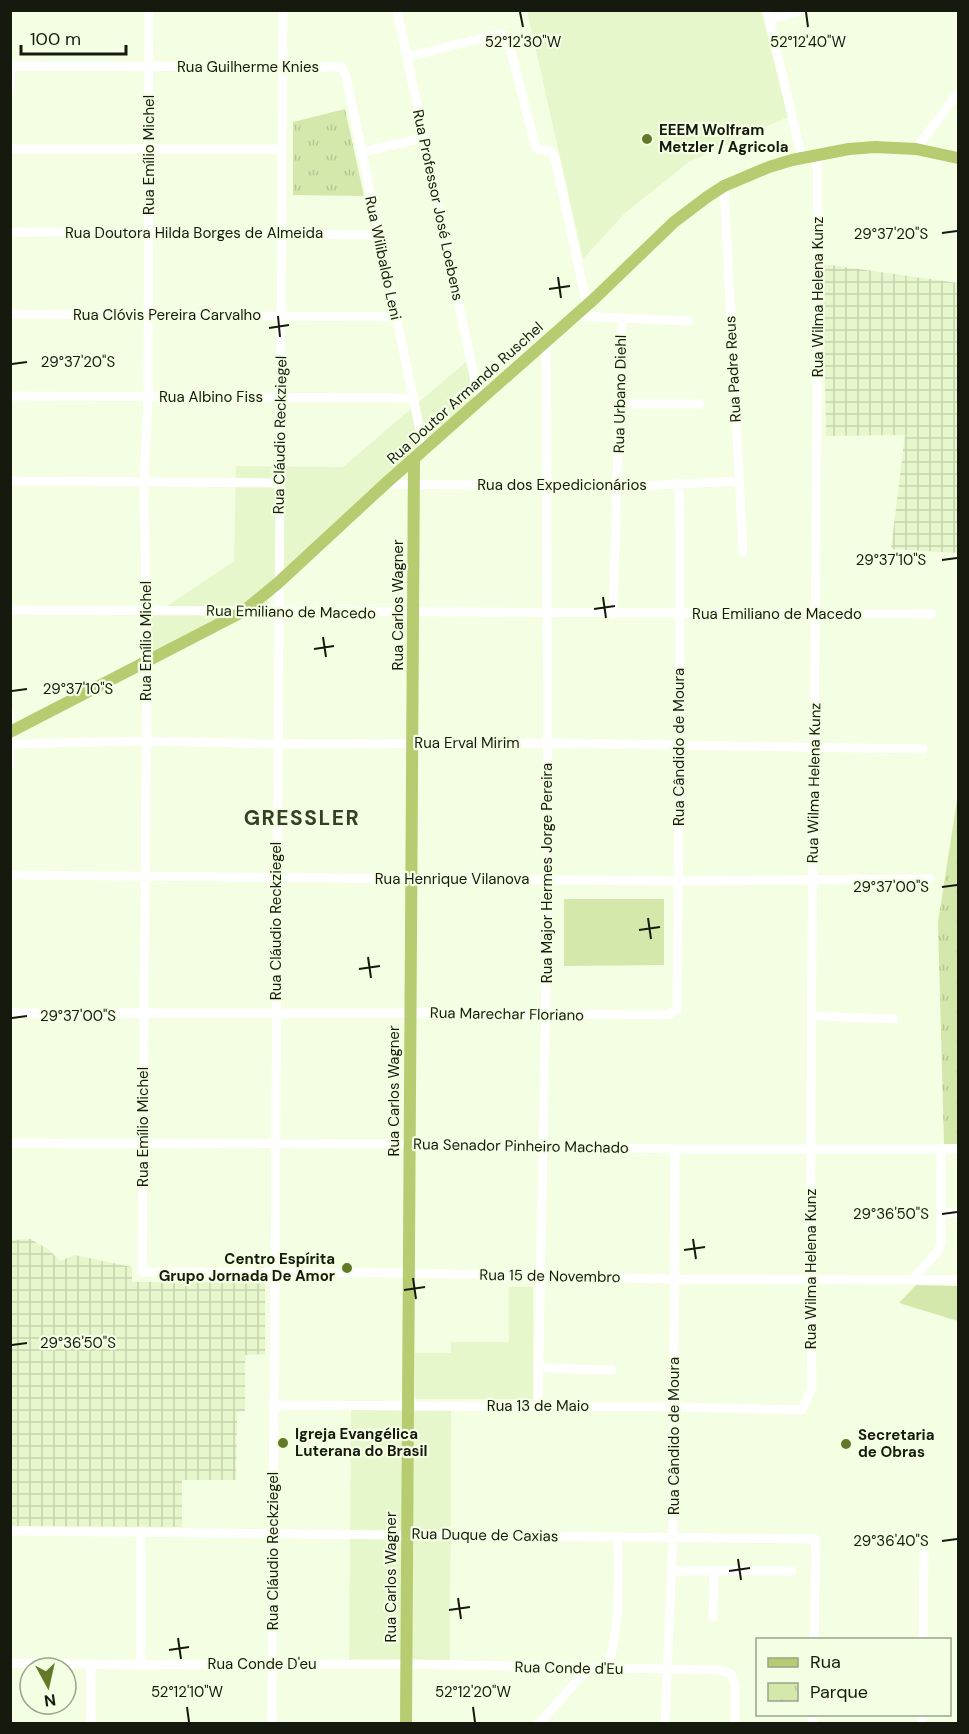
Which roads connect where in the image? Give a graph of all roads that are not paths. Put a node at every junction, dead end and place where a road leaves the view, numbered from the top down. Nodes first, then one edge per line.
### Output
1 (149, 10) edge
2 (283, 10) edge
3 (397, 10) edge
4 (802, 10) edge
5 (768, 16) edge
6 (406, 57) junction
7 (11, 66) edge
8 (149, 66) junction
9 (281, 67) junction
10 (342, 67) joint
11 (10, 89) edge
12 (958, 93) edge
13 (423, 138) junction
14 (10, 148) edge
15 (149, 149) junction
16 (282, 149) junction
17 (916, 149) junction
18 (361, 152) junction
19 (817, 154) junction
20 (802, 158) junction
21 (958, 158) edge
22 (724, 186) junction
23 (10, 232) edge
24 (148, 233) junction
25 (282, 234) junction
26 (378, 235) junction
27 (587, 305) junction
28 (10, 314) edge
29 (148, 315) junction
30 (281, 316) junction
31 (573, 316) junction
32 (395, 317) junction
33 (622, 318) junction
34 (688, 321) dead end
35 (546, 340) junction
36 (10, 396) edge
37 (148, 397) junction
38 (281, 398) junction
39 (412, 398) junction
40 (479, 400) junction
41 (620, 404) junction
42 (699, 404) dead end
43 (424, 449) junction
44 (414, 458) junction
45 (10, 481) edge
46 (739, 482) junction
47 (144, 483) junction
48 (280, 483) junction
49 (385, 484) junction
50 (414, 485) junction
51 (678, 485) junction
52 (547, 486) junction
53 (618, 487) junction
54 (742, 552) dead end
55 (278, 583) junction
56 (10, 610) edge
57 (146, 610) junction
58 (244, 611) junction
59 (278, 611) junction
60 (413, 614) junction
61 (547, 614) junction
62 (613, 614) junction
63 (680, 614) junction
64 (816, 614) junction
65 (932, 615) dead end
66 (147, 662) junction
67 (10, 714) edge
68 (11, 738) edge
69 (146, 741) junction
70 (412, 743) junction
71 (548, 743) junction
72 (277, 744) junction
73 (680, 745) junction
74 (814, 748) junction
75 (923, 749) dead end
76 (10, 765) edge
77 (10, 875) edge
78 (145, 876) junction
79 (276, 878) junction
80 (411, 878) junction
81 (930, 879) dead end
82 (548, 880) junction
83 (813, 880) junction
84 (679, 881) junction
85 (677, 1009) joint
86 (10, 1013) edge
87 (275, 1013) junction
88 (410, 1013) junction
89 (144, 1014) junction
90 (545, 1015) junction
91 (812, 1016) junction
92 (894, 1019) dead end
93 (10, 1143) edge
94 (143, 1143) junction
95 (274, 1143) junction
96 (409, 1144) junction
97 (543, 1146) junction
98 (811, 1148) junction
99 (675, 1149) junction
100 (941, 1149) junction
101 (958, 1149) edge
102 (942, 1213) junction
103 (958, 1213) edge
104 (142, 1272) joint
105 (408, 1272) junction
106 (274, 1273) junction
107 (540, 1276) junction
108 (674, 1279) junction
109 (811, 1279) junction
110 (912, 1280) junction
111 (958, 1280) edge
112 (539, 1368) junction
113 (612, 1370) dead end
114 (407, 1404) junction
115 (273, 1405) junction
116 (538, 1406) junction
117 (674, 1407) junction
118 (802, 1410) joint
119 (10, 1531) edge
120 (141, 1531) junction
121 (273, 1532) junction
122 (407, 1534) junction
123 (618, 1537) junction
124 (673, 1538) junction
125 (924, 1553) dead end
126 (671, 1571) junction
127 (792, 1571) dead end
128 (714, 1572) junction
129 (713, 1617) dead end
130 (814, 1638) edge
131 (923, 1638) edge
132 (10, 1663) edge
133 (91, 1664) junction
134 (272, 1664) junction
135 (406, 1664) junction
136 (141, 1665) junction
137 (589, 1668) junction
138 (607, 1668) junction
139 (666, 1670) junction
140 (90, 1724) edge
141 (272, 1724) edge
142 (406, 1724) edge
143 (538, 1724) edge
144 (665, 1724) edge
145 (735, 1724) edge

1 - 8 street, Rua Emílio Michel
2 - 9 street, Rua Cláudio Reckziegel
3 - 6 street, Rua Professor José Loebens
4 - 5 street
5 - 20 street
6 - 13 street, Rua Professor José Loebens
6 - 27 street
7 - 8 street, Rua Guilherme Knies
7 - 11 street
8 - 9 street, Rua Guilherme Knies
8 - 15 street, Rua Emílio Michel
9 - 10 street, Rua Guilherme Knies
9 - 16 street, Rua Cláudio Reckziegel
10 - 18 street, Rua Wilibaldo Leni
12 - 17 street
13 - 18 street
13 - 40 street, Rua Professor José Loebens
14 - 15 street
15 - 16 street
15 - 24 street, Rua Emílio Michel
16 - 25 street, Rua Cláudio Reckziegel
17 - 19 main road, Rua Doutor Armando Ruschel
17 - 21 main road, Rua Doutor Armando Ruschel
18 - 26 street, Rua Wilibaldo Leni
19 - 20 main road, Rua Doutor Armando Ruschel
19 - 64 street, Rua Wilma Helena Kunz
20 - 22 main road, Rua Doutor Armando Ruschel
22 - 27 main road, Rua Doutor Armando Ruschel
22 - 46 street, Rua Padre Reus
23 - 24 street, Rua Doutora Hilda Borges de Almeida
24 - 25 street, Rua Doutora Hilda Borges de Almeida
24 - 29 street, Rua Emílio Michel
25 - 26 street, Rua Doutora Hilda Borges de Almeida
25 - 30 street, Rua Cláudio Reckziegel
26 - 32 street, Rua Wilibaldo Leni
27 - 31 main road, Rua Doutor Armando Ruschel
28 - 29 street, Rua Clóvis Pereira Carvalho
29 - 30 street, Rua Clóvis Pereira Carvalho
29 - 37 street, Rua Emílio Michel
30 - 32 street, Rua Clóvis Pereira Carvalho
30 - 38 street, Rua Cláudio Reckziegel
31 - 33 street
31 - 35 main road, Rua Doutor Armando Ruschel
32 - 39 street, Rua Wilibaldo Leni
33 - 34 street
33 - 41 street, Rua Urbano Diehl
35 - 40 main road, Rua Doutor Armando Ruschel
35 - 52 street, Rua Major Hermes Jorge Pereira
36 - 37 street, Rua Albino Fiss
37 - 38 street, Rua Albino Fiss
37 - 47 street, Rua Emílio Michel
38 - 39 street, Rua Albino Fiss
38 - 48 street, Rua Cláudio Reckziegel
39 - 43 street, Rua Wilibaldo Leni
40 - 43 main road, Rua Doutor Armando Ruschel
41 - 42 street
41 - 53 street, Rua Urbano Diehl
43 - 44 main road, Rua Doutor Armando Ruschel
44 - 49 main road, Rua Doutor Armando Ruschel
44 - 50 main road, Rua Carlos Wagner
45 - 47 street
46 - 51 street, Rua dos Expedicionários
46 - 54 street, Rua Padre Reus
47 - 48 street
47 - 57 street, Rua Emílio Michel
48 - 55 street, Rua Cláudio Reckziegel
49 - 50 street, Rua dos Expedicionários
49 - 55 main road, Rua Doutor Armando Ruschel
50 - 52 street, Rua dos Expedicionários
50 - 60 main road, Rua Carlos Wagner
51 - 53 street, Rua dos Expedicionários
51 - 63 street, Rua Cândido de Moura
52 - 53 street, Rua dos Expedicionários
52 - 61 street, Rua Major Hermes Jorge Pereira
53 - 62 street, Rua Urbano Diehl
55 - 58 main road, Rua Doutor Armando Ruschel
55 - 59 street, Rua Cláudio Reckziegel
56 - 57 street, Rua Emiliano de Macedo
57 - 58 street, Rua Emiliano de Macedo
57 - 66 street, Rua Emílio Michel
58 - 59 street, Rua Emiliano de Macedo
58 - 66 main road, Rua Doutor Armando Ruschel
59 - 60 street, Rua Emiliano de Macedo
59 - 72 street, Rua Cláudio Reckziegel
60 - 61 street, Rua Emiliano de Macedo
60 - 70 main road, Rua Carlos Wagner
61 - 62 street, Rua Emiliano de Macedo
61 - 71 street, Rua Major Hermes Jorge Pereira
62 - 63 street, Rua Emiliano de Macedo
63 - 64 street, Rua Emiliano de Macedo
63 - 73 street, Rua Cândido de Moura
64 - 65 street, Rua Emiliano de Macedo
64 - 74 street, Rua Wilma Helena Kunz
66 - 68 main road, Rua Doutor Armando Ruschel
66 - 69 street, Rua Emílio Michel
67 - 68 street
68 - 69 street, Rua Erval Mirim
68 - 76 street
69 - 72 street, Rua Erval Mirim
69 - 78 street, Rua Emílio Michel
70 - 71 street, Rua Erval Mirim
70 - 72 street, Rua Erval Mirim
70 - 80 main road, Rua Carlos Wagner
71 - 73 street, Rua Erval Mirim
71 - 82 street, Rua Major Hermes Jorge Pereira
72 - 79 street, Rua Cláudio Reckziegel
73 - 74 street, Rua Erval Mirim
73 - 84 street, Rua Cândido de Moura
74 - 75 street, Rua Erval Mirim
74 - 83 street, Rua Wilma Helena Kunz
77 - 78 street, Rua Henrique Vilanova
78 - 79 street, Rua Henrique Vilanova
78 - 89 street, Rua Emílio Michel
79 - 80 street, Rua Henrique Vilanova
79 - 87 street, Rua Cláudio Reckziegel
80 - 82 street, Rua Henrique Vilanova
80 - 88 main road, Rua Carlos Wagner
81 - 83 street, Rua Henrique Vilanova
82 - 84 street, Rua Henrique Vilanova
82 - 90 street, Rua Major Hermes Jorge Pereira
83 - 84 street, Rua Henrique Vilanova
83 - 91 street, Rua Wilma Helena Kunz
84 - 85 street, Rua Cândido de Moura
85 - 90 street, Rua Marechar Floriano
86 - 89 street, Rua Marechar Floriano
87 - 88 street, Rua Marechar Floriano
87 - 89 street, Rua Marechar Floriano
87 - 95 street, Rua Cláudio Reckziegel
88 - 90 street, Rua Marechar Floriano
88 - 96 main road, Rua Carlos Wagner
89 - 94 street, Rua Emílio Michel
90 - 97 street, Rua Major Hermes Jorge Pereira
91 - 92 street
91 - 98 street, Rua Wilma Helena Kunz
93 - 94 street, Rua Senador Pinheiro Machado
94 - 95 street, Rua Senador Pinheiro Machado
94 - 104 street, Rua Emílio Michel
95 - 96 street, Rua Senador Pinheiro Machado
95 - 106 street, Rua Cláudio Reckziegel
96 - 97 street, Rua Senador Pinheiro Machado
96 - 105 main road, Rua Carlos Wagner
97 - 99 street, Rua Senador Pinheiro Machado
97 - 107 street, Rua Major Hermes Jorge Pereira
98 - 99 street, Rua Senador Pinheiro Machado
98 - 100 street, Rua Senador Pinheiro Machado
98 - 109 street, Rua Wilma Helena Kunz
99 - 108 street, Rua Cândido de Moura
100 - 101 street, Rua Senador Pinheiro Machado
100 - 102 street
102 - 103 street
102 - 110 street
104 - 106 street, Rua 15 de Novembro
105 - 106 street, Rua 15 de Novembro
105 - 107 street, Rua 15 de Novembro
105 - 114 main road, Rua Carlos Wagner
106 - 115 street, Rua Cláudio Reckziegel
107 - 108 street, Rua 15 de Novembro
107 - 112 street, Rua Major Hermes Jorge Pereira
108 - 109 street, Rua 15 de Novembro
108 - 117 street, Rua Cândido de Moura
109 - 110 street, Rua 15 de Novembro
109 - 118 street, Rua Wilma Helena Kunz
110 - 111 street, Rua 15 de Novembro
112 - 113 street
112 - 116 street, Rua Major Hermes Jorge Pereira
114 - 115 street, Rua 13 de Maio
114 - 116 street, Rua 13 de Maio
114 - 122 main road, Rua Carlos Wagner
115 - 121 street, Rua Cláudio Reckziegel
116 - 117 street, Rua 13 de Maio
117 - 118 street, Rua 13 de Maio
117 - 124 street, Rua Cândido de Moura
119 - 120 street, Rua Duque de Caxias
120 - 121 street, Rua Duque de Caxias
120 - 136 street
121 - 122 street, Rua Duque de Caxias
121 - 134 street, Rua Cláudio Reckziegel
122 - 123 street, Rua Duque de Caxias
122 - 135 main road, Rua Carlos Wagner
123 - 124 street, Rua Duque de Caxias
123 - 138 street
124 - 126 street, Rua Cândido de Moura
124 - 130 street, Rua Duque de Caxias
125 - 131 street
126 - 128 street
126 - 139 street, Rua Cândido de Moura
127 - 128 street
128 - 129 street
132 - 133 street, Rua Conde D'eu
133 - 136 street, Rua Conde D'eu
133 - 140 street
134 - 135 street, Rua Conde D'eu
134 - 136 street, Rua Conde D'eu
134 - 141 street, Rua Cláudio Reckziegel
135 - 137 street, Rua Conde d'Eu
135 - 142 main road, Rua Carlos Wagner
137 - 138 street, Rua Conde d'Eu
137 - 143 street
138 - 139 street, Rua Conde d'Eu
139 - 144 street, Rua Cândido de Moura
139 - 145 street, Rua Conde d'Eu

